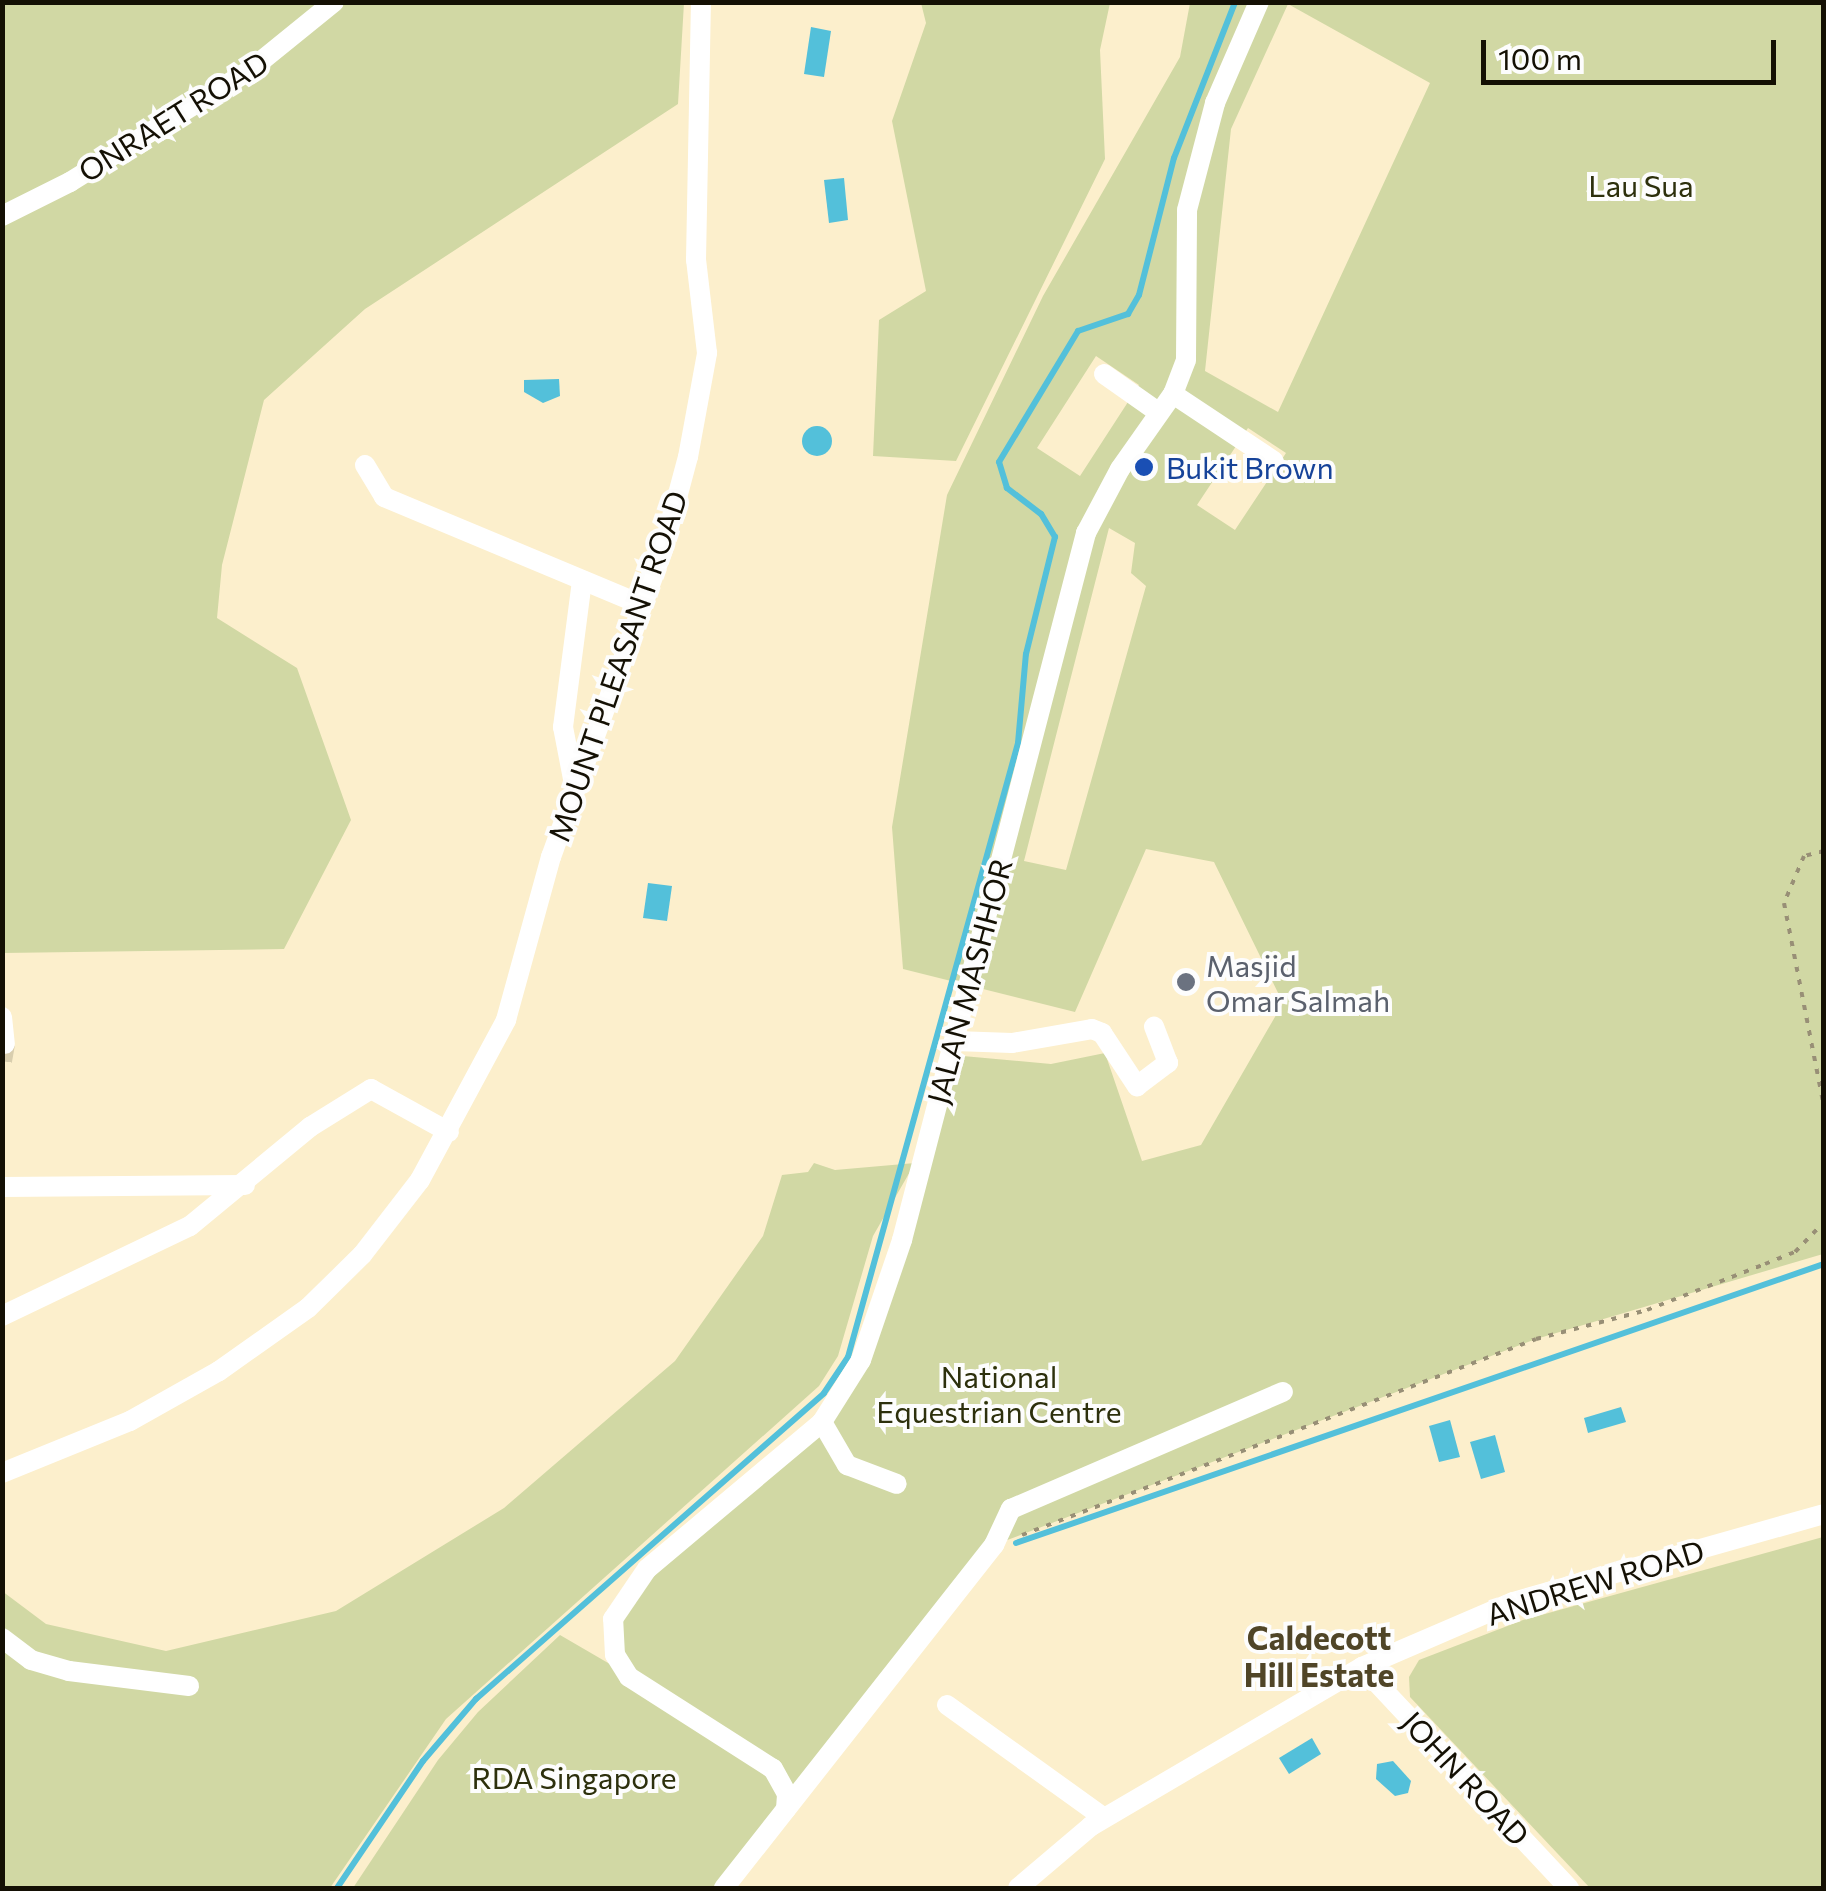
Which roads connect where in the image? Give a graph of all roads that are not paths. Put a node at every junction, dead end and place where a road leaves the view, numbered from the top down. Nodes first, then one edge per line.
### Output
1 (334, 2) edge
2 (701, 2) edge
3 (1259, 2) edge
4 (2, 216) edge
5 (1104, 374) dead end
6 (1173, 394) junction
7 (1158, 412) junction
8 (1274, 461) dead end
9 (366, 465) dead end
10 (582, 580) junction
11 (642, 605) junction
12 (575, 786) junction
13 (2, 1017) edge
14 (1154, 1027) dead end
15 (955, 1041) junction
16 (4, 1044) edge
17 (448, 1132) junction
18 (245, 1185) junction
19 (2, 1187) edge
20 (65, 1289) junction
21 (2, 1298) edge
22 (2, 1316) edge
23 (1283, 1392) dead end
24 (822, 1422) junction
25 (2, 1473) edge
26 (897, 1484) dead end
27 (1824, 1514) edge
28 (2, 1638) edge
29 (1362, 1668) junction
30 (189, 1686) dead end
31 (948, 1704) dead end
32 (786, 1809) junction
33 (1104, 1818) junction
34 (724, 1888) edge
35 (1018, 1888) edge
36 (1569, 1888) edge

1 - 4 street, ONRAET ROAD
2 - 11 street, MOUNT PLEASANT ROAD
3 - 6 street, JALAN MASHHOR
5 - 7 street
6 - 7 street, JALAN MASHHOR
6 - 8 street
7 - 15 street, JALAN MASHHOR
9 - 10 street
10 - 11 street
10 - 12 street
11 - 12 street, MOUNT PLEASANT ROAD
12 - 17 street, MOUNT PLEASANT ROAD
13 - 16 street
14 - 15 street
15 - 24 street, JALAN MASHHOR
17 - 18 street
17 - 25 street, MOUNT PLEASANT ROAD
18 - 19 street
18 - 20 street
20 - 21 street
20 - 22 street
23 - 32 street
24 - 26 street
24 - 32 street, JALAN MASHHOR
27 - 29 street, ANDREW ROAD
28 - 30 street
29 - 33 street, ANDREW ROAD
29 - 36 street, JOHN ROAD
31 - 33 street
32 - 34 street
33 - 35 street, ANDREW ROAD

